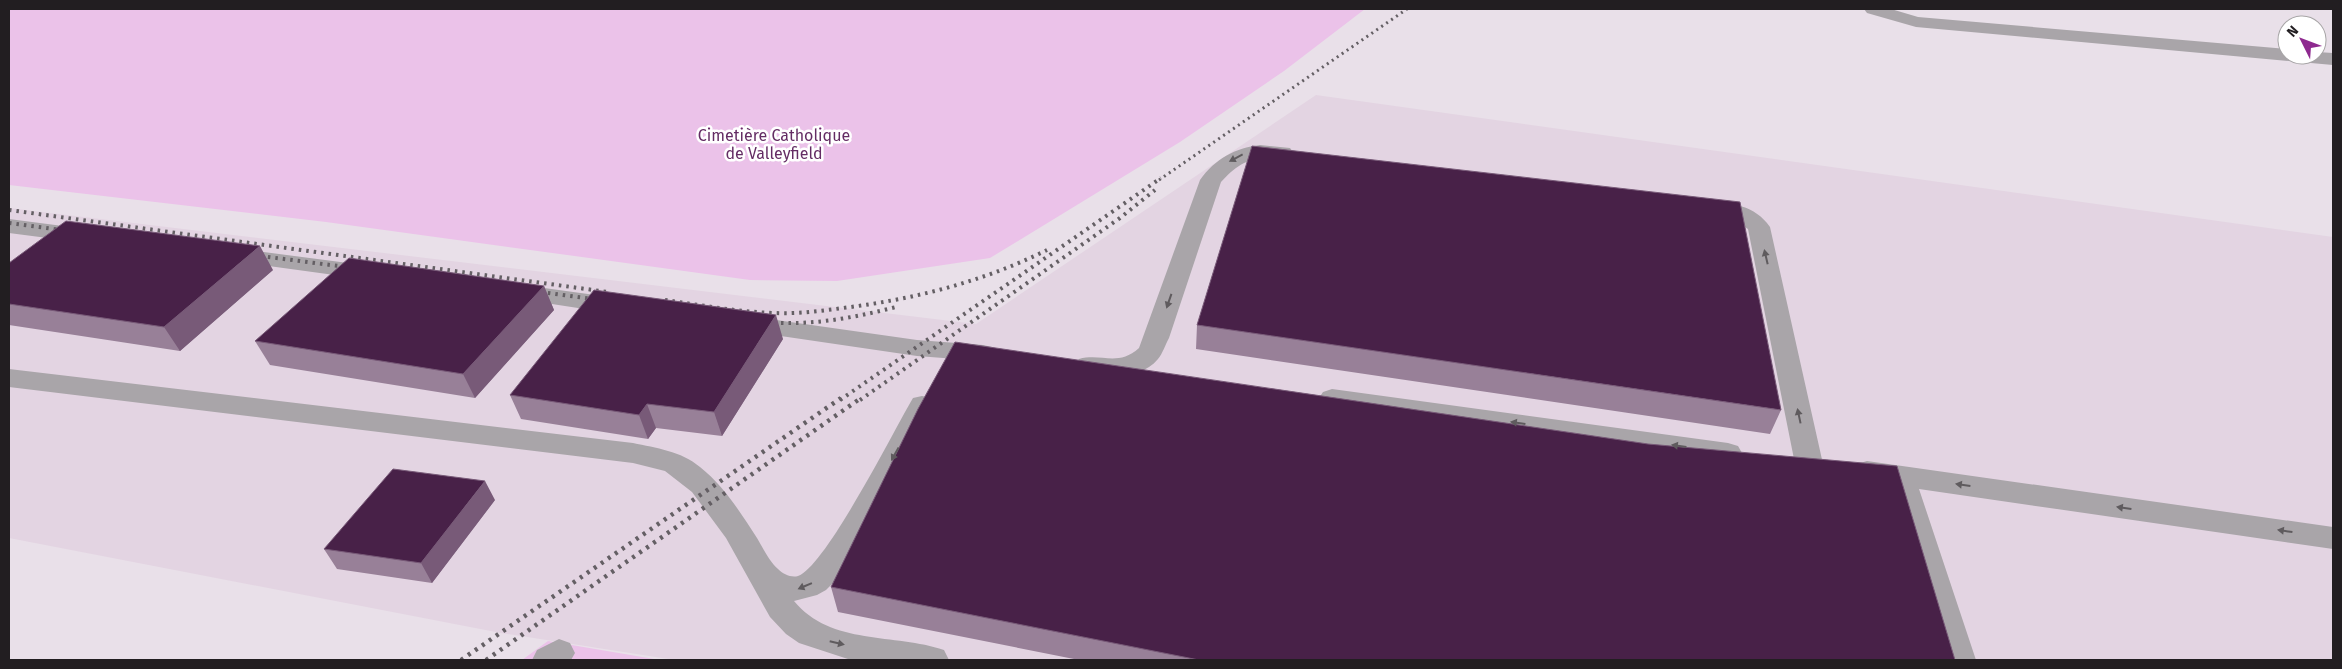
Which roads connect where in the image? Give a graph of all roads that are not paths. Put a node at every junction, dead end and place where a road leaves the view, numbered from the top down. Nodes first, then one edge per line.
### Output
1 (1872, 9) edge
2 (2333, 60) edge
3 (1306, 154) edge
4 (1690, 205) edge
5 (9, 226) edge
6 (106, 238) edge
7 (214, 252) edge
8 (389, 275) edge
9 (496, 290) edge
10 (642, 310) edge
11 (730, 322) edge
12 (952, 350) junction
13 (1000, 355) edge
14 (1068, 363) edge
15 (1117, 368) junction
16 (1166, 375) edge
17 (9, 378) edge
18 (1305, 394) edge
19 (1750, 456) edge
20 (1779, 460) edge
21 (1809, 464) junction
22 (1900, 475) junction
23 (2333, 538) edge
24 (756, 564) junction
25 (933, 660) edge
26 (1960, 660) edge

1 - 2 lane
3 -> 15 lane
21 -> 4 lane
5 - 6 lane
7 - 8 lane
9 - 10 lane
11 - 12 lane
12 - 13 lane
12 -> 24 lane
14 - 15 lane
15 - 16 lane
17 - 24 lane
19 -> 18 lane
20 - 21 lane
21 - 22 lane
23 -> 22 lane
22 - 26 lane
24 -> 25 lane

